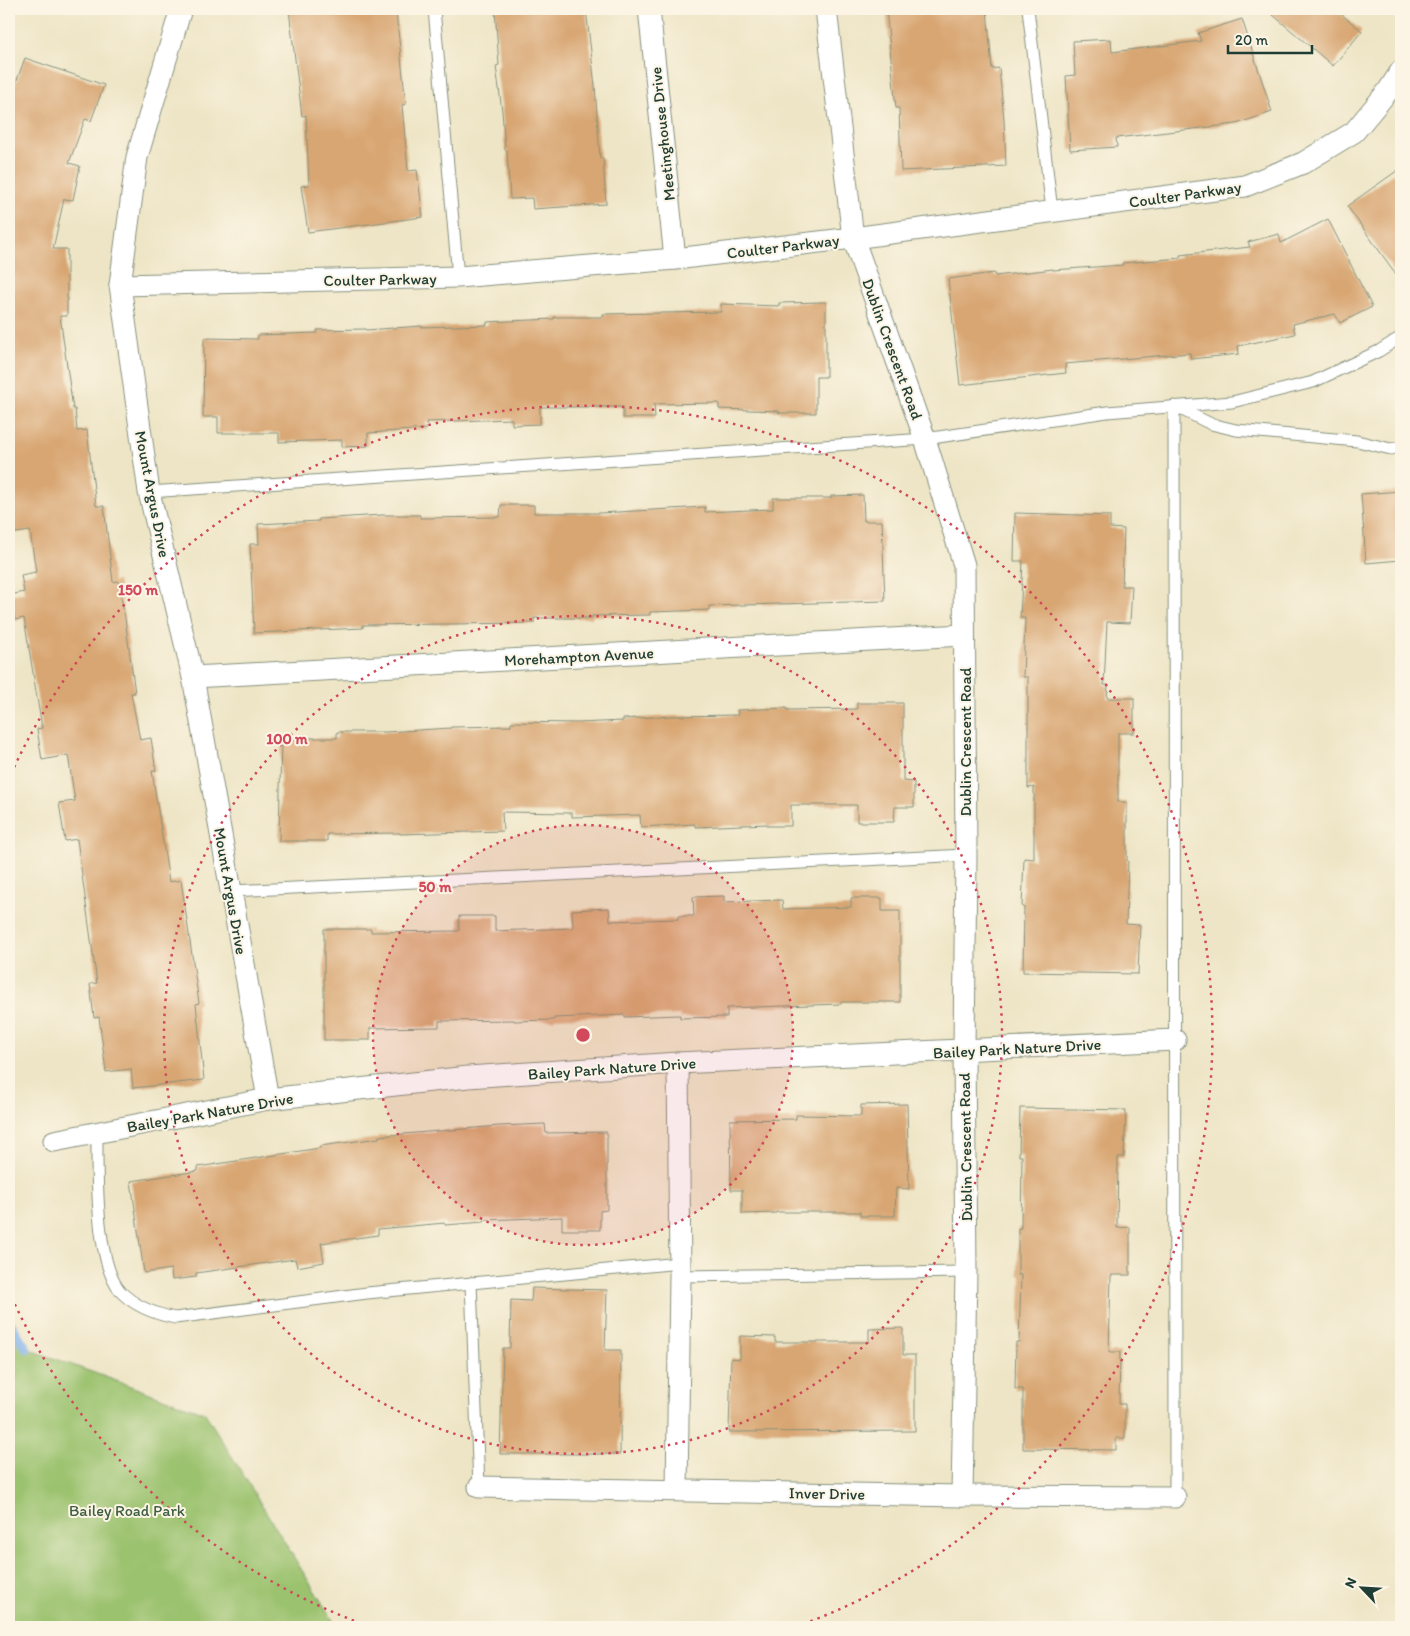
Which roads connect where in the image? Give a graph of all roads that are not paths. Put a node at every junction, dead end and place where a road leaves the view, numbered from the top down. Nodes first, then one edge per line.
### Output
1 (182, 9) edge
2 (434, 9) edge
3 (649, 9) edge
4 (826, 9) edge
5 (1028, 9) edge
6 (1401, 71) edge
7 (1052, 212) junction
8 (853, 238) junction
9 (675, 258) junction
10 (458, 277) junction
11 (120, 286) junction
12 (1401, 337) edge
13 (1174, 406) junction
14 (925, 439) junction
15 (1401, 447) edge
16 (149, 492) junction
17 (964, 635) junction
18 (193, 676) junction
19 (966, 854) junction
20 (231, 891) junction
21 (1175, 1040) junction
22 (964, 1050) junction
23 (678, 1064) junction
24 (268, 1099) junction
25 (97, 1132) junction
26 (54, 1140) dead end
27 (680, 1269) junction
28 (966, 1272) junction
29 (471, 1282) junction
30 (479, 1486) joint
31 (678, 1490) junction
32 (962, 1496) junction
33 (1175, 1497) joint

1 - 11 street, Mount Argus Drive
2 - 10 lane
3 - 9 street, Meetinghouse Drive
4 - 8 street, Dublin Crescent Road
5 - 7 lane
6 - 7 street, Coulter Parkway
7 - 8 street, Coulter Parkway
8 - 9 street, Coulter Parkway
8 - 14 street, Dublin Crescent Road
9 - 10 street, Coulter Parkway
10 - 11 street, Coulter Parkway
11 - 16 street, Mount Argus Drive
12 - 13 lane
13 - 14 lane
13 - 15 lane
13 - 21 lane
14 - 16 lane
14 - 17 street, Dublin Crescent Road
16 - 18 street, Mount Argus Drive
17 - 18 street, Morehampton Avenue
17 - 19 street, Dublin Crescent Road
18 - 20 street, Mount Argus Drive
19 - 20 lane
19 - 22 street, Dublin Crescent Road
20 - 24 street, Mount Argus Drive
21 - 22 street, Bailey Park Nature Drive
21 - 33 lane
22 - 23 street, Bailey Park Nature Drive
22 - 28 street, Dublin Crescent Road
23 - 24 street, Bailey Park Nature Drive
23 - 27 street
24 - 25 street, Bailey Park Nature Drive
25 - 26 street, Bailey Park Nature Drive
25 - 29 lane
27 - 28 lane
27 - 29 lane
27 - 31 street
28 - 32 street, Dublin Crescent Road
29 - 30 lane
30 - 31 street, Inver Drive
31 - 32 street, Inver Drive
32 - 33 street, Inver Drive

